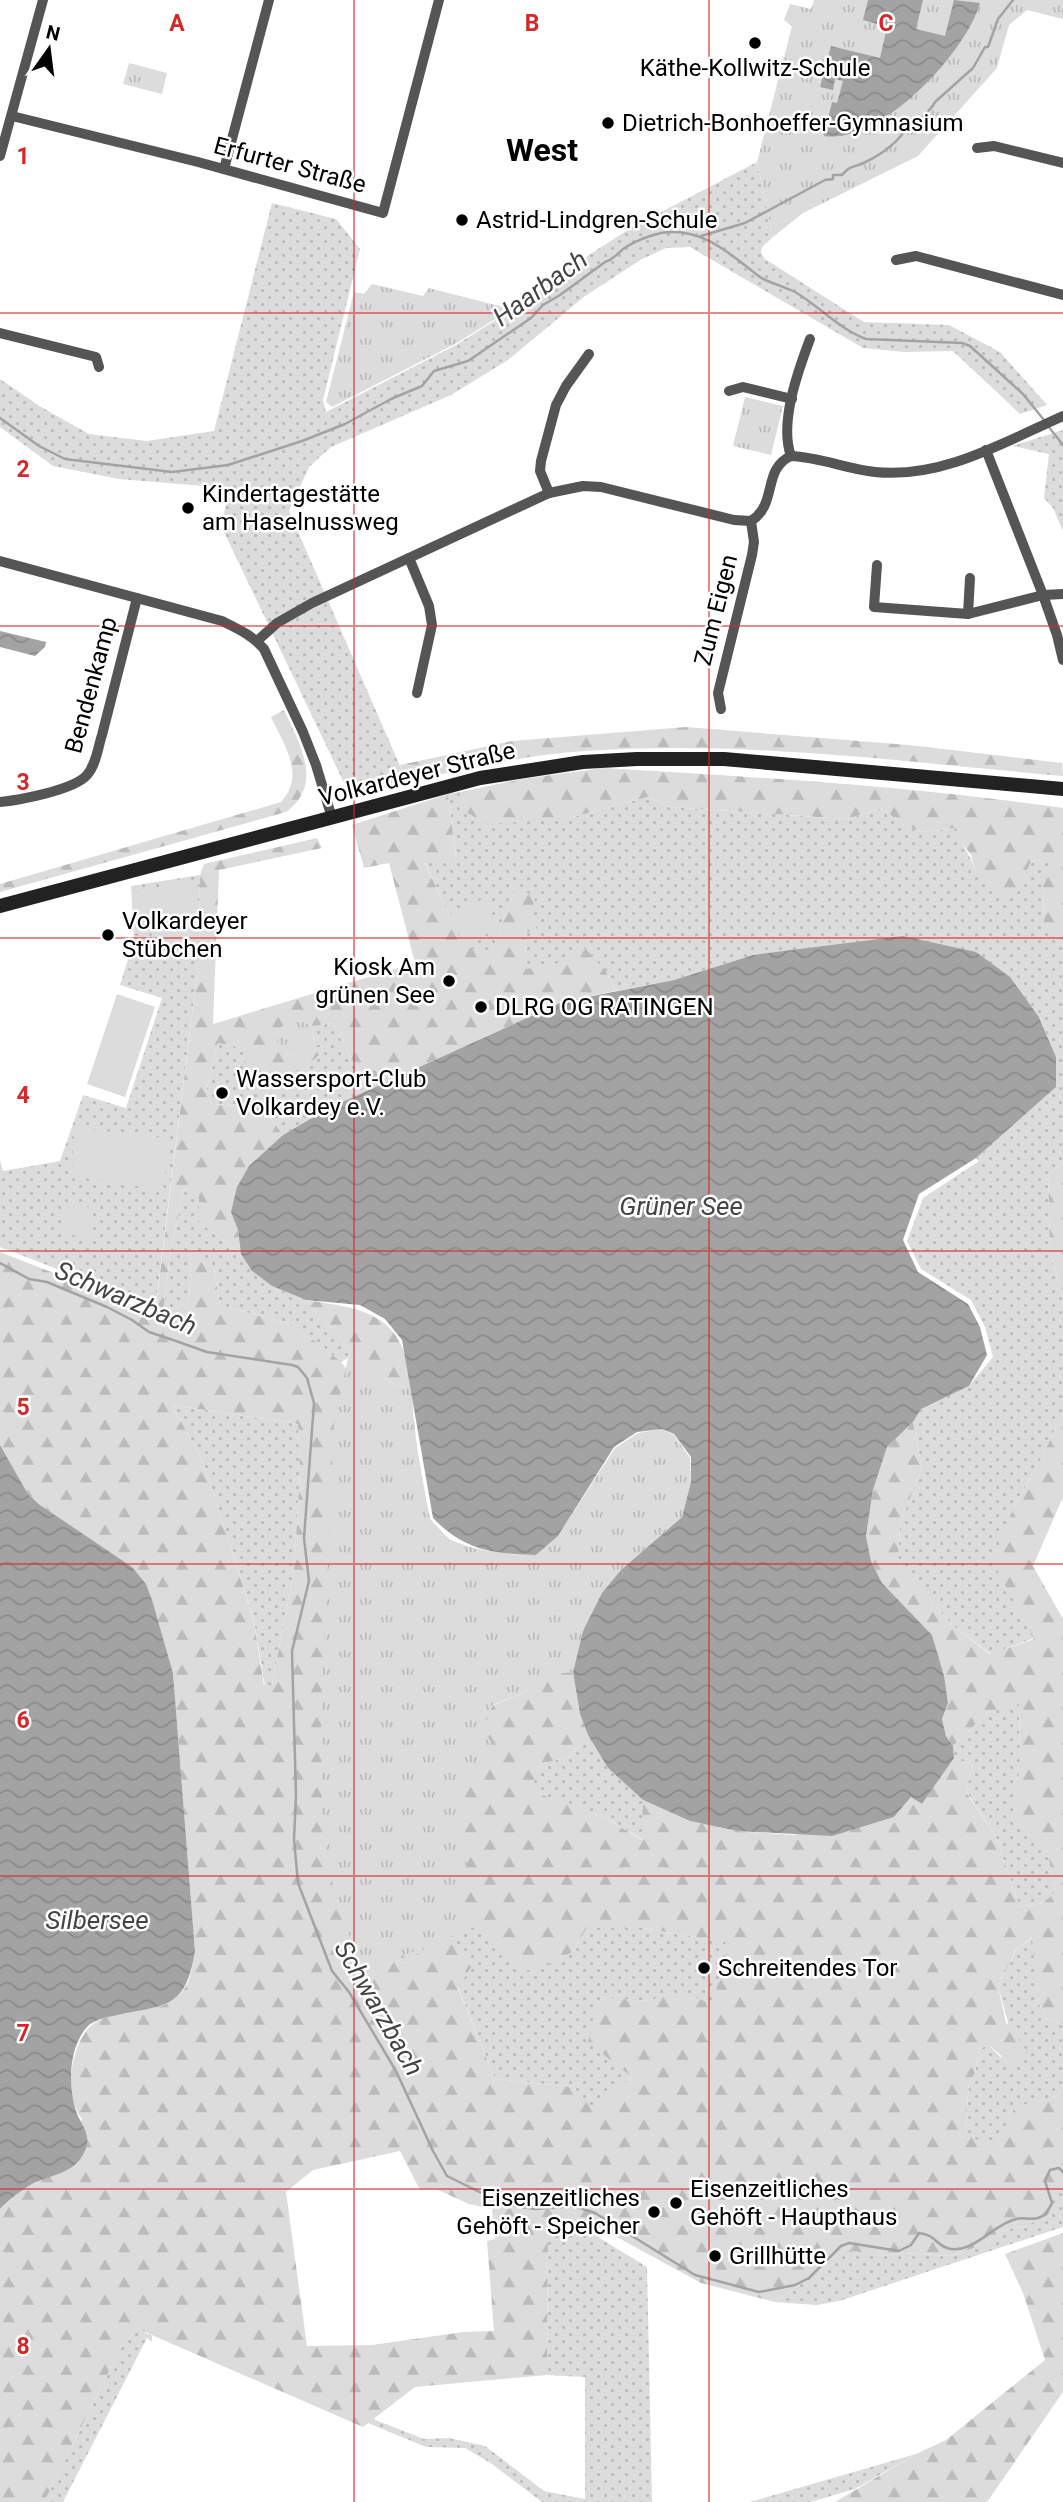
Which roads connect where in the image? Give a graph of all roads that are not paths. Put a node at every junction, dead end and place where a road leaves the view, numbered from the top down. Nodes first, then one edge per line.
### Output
1 (43, 0) edge
2 (269, 0) edge
3 (439, 0) edge
4 (12, 116) junction
5 (977, 148) dead end
6 (0, 156) edge
7 (1063, 163) edge
8 (225, 170) junction
9 (896, 260) dead end
10 (1063, 295) edge
11 (0, 333) edge
12 (810, 339) dead end
13 (589, 354) dead end
14 (99, 367) dead end
15 (729, 391) dead end
16 (792, 399) junction
17 (1059, 418) edge
18 (986, 450) junction
19 (791, 456) junction
20 (549, 493) junction
21 (751, 521) junction
22 (409, 558) junction
23 (0, 561) edge
24 (877, 565) dead end
25 (970, 578) dead end
26 (1063, 594) edge
27 (1043, 595) junction
28 (137, 598) junction
29 (968, 614) junction
30 (257, 641) junction
31 (1063, 660) edge
32 (417, 693) dead end
33 (721, 709) dead end
34 (1063, 789) edge
35 (0, 802) edge
36 (332, 818) junction
37 (0, 906) edge

1 - 4 street
2 - 8 street
3 - 8 street, Erfurter Straße
4 - 6 street
4 - 8 street, Erfurter Straße
5 - 7 street
9 - 10 street
11 - 14 street
12 - 16 street
13 - 20 street
15 - 16 street
16 - 19 street
17 - 18 street
18 - 19 street
18 - 27 street
19 - 21 street
20 - 21 street
20 - 22 street
21 - 33 street, Zum Eigen
22 - 30 street
22 - 32 street
23 - 28 street
24 - 29 street
25 - 29 street
26 - 27 street
27 - 29 street
27 - 31 street
28 - 30 street
28 - 35 street, Bendenkamp
30 - 36 street
34 - 36 main road, Volkardeyer Straße
36 - 37 main road, Volkardeyer Straße

